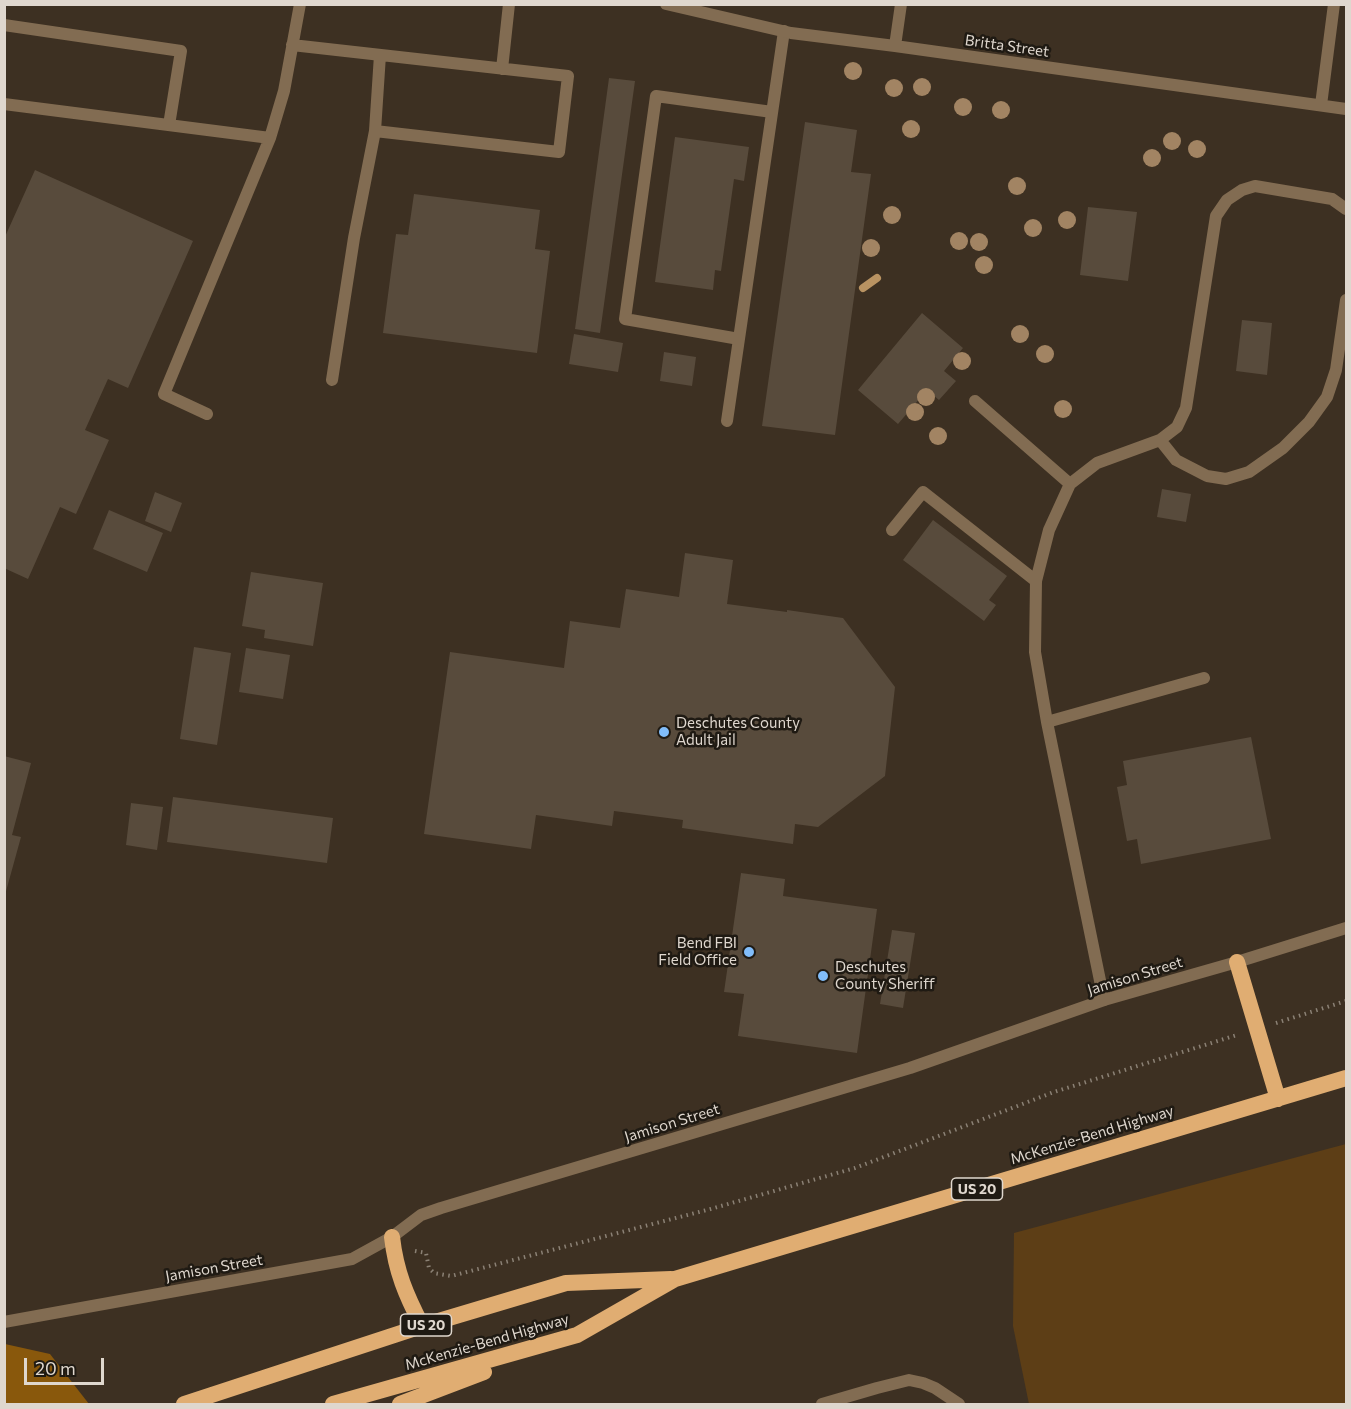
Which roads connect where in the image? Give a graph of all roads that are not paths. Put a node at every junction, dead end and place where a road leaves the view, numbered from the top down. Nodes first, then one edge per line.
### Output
1 (300, 4) edge
2 (509, 4) edge
3 (666, 4) edge
4 (901, 4) edge
5 (1334, 4) edge
6 (4, 25) edge
7 (784, 31) junction
8 (292, 45) junction
9 (895, 46) junction
10 (380, 55) junction
11 (502, 69) junction
12 (4, 104) edge
13 (1321, 105) junction
14 (1347, 109) edge
15 (772, 112) junction
16 (169, 125) junction
17 (375, 131) junction
18 (270, 138) junction
19 (1347, 209) edge
20 (1347, 300) edge
21 (739, 339) junction
22 (332, 380) dead end
23 (975, 401) dead end
24 (207, 414) dead end
25 (727, 421) dead end
26 (1160, 440) junction
27 (1070, 484) junction
28 (892, 530) dead end
29 (1036, 581) junction
30 (1204, 678) dead end
31 (1047, 722) junction
32 (1347, 928) edge
33 (1237, 962) junction
34 (1104, 1000) junction
35 (1347, 1078) edge
36 (1278, 1099) junction
37 (392, 1242) junction
38 (675, 1279) junction
39 (4, 1322) edge
40 (422, 1326) junction
41 (577, 1335) junction
42 (184, 1404) edge
43 (333, 1404) edge
44 (400, 1404) edge
45 (822, 1404) edge
46 (959, 1404) edge

1 - 8 street
2 - 11 street
3 - 7 street, Britta Street
4 - 9 street
5 - 13 street
6 - 16 street
7 - 9 street, Britta Street
7 - 15 street
8 - 10 street
8 - 18 street
9 - 13 street, Britta Street
10 - 11 street
10 - 17 street
11 - 17 street
12 - 16 street
13 - 14 street, Britta Street
15 - 21 street
15 - 21 street
16 - 18 street
17 - 22 street
18 - 24 street
19 - 26 street
20 - 26 street
21 - 25 street
23 - 27 street
26 - 27 street
27 - 29 street
28 - 29 street
29 - 31 street
30 - 31 street
31 - 34 street
32 - 33 street, Jamison Street
33 - 34 street, Jamison Street
33 - 36 highway
34 - 37 street, Jamison Street
35 - 36 highway, McKenzie-Bend Highway / US 20
36 - 38 highway, McKenzie-Bend Highway / US 20
37 - 39 street, Jamison Street
37 - 40 highway
38 - 40 highway, McKenzie-Bend Highway / US 20
38 - 41 highway, McKenzie-Bend Highway / US 20
40 - 42 highway, McKenzie-Bend Highway / US 20
41 - 43 highway, McKenzie-Bend Highway / US 20
41 - 44 highway
45 - 46 street

